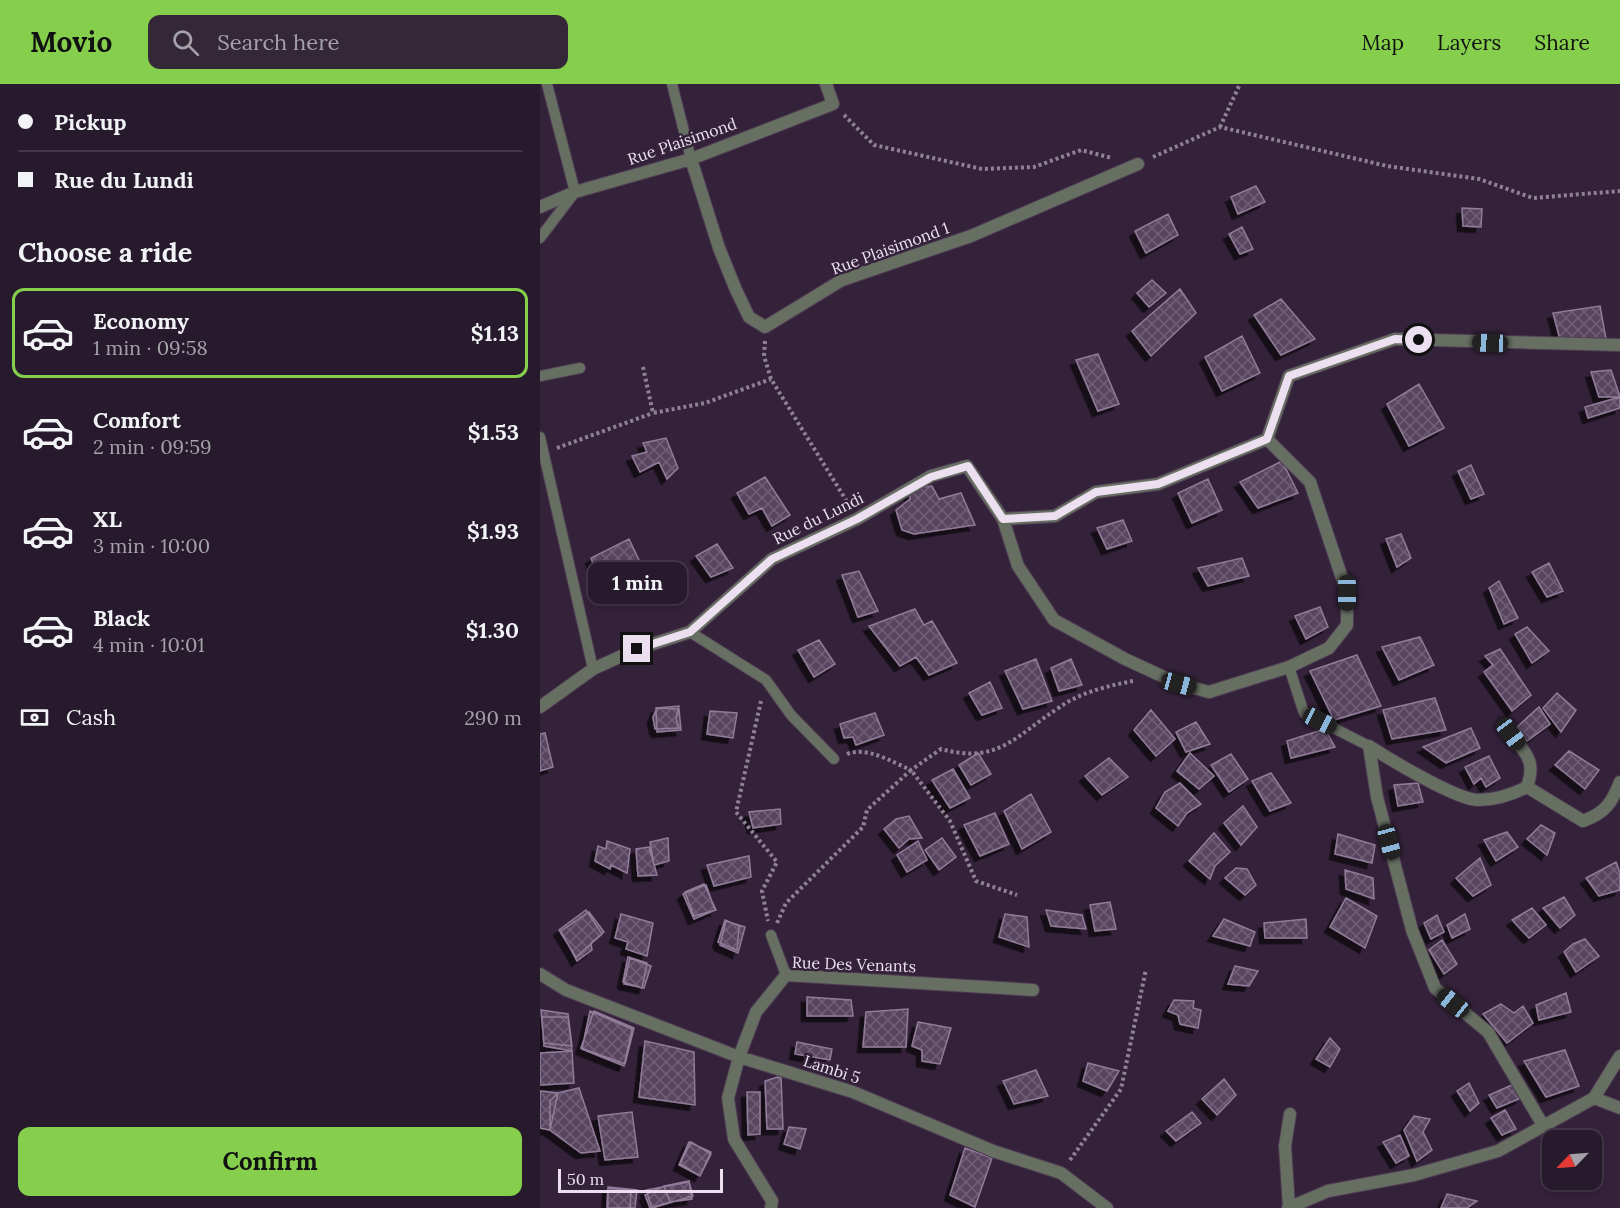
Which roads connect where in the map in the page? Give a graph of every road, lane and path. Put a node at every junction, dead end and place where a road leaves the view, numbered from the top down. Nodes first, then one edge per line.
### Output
1 (547, 84) edge
2 (672, 84) edge
3 (826, 84) edge
4 (1240, 84) edge
5 (833, 104) junction
6 (1220, 128) junction
7 (691, 159) junction
8 (1138, 164) junction
9 (1620, 191) edge
10 (575, 192) junction
11 (540, 207) edge
12 (540, 238) edge
13 (765, 327) junction
14 (1620, 345) edge
15 (644, 367) dead end
16 (579, 368) dead end
17 (540, 376) edge
18 (771, 379) junction
19 (653, 413) junction
20 (540, 436) edge
21 (1267, 439) junction
22 (543, 453) junction
23 (857, 519) junction
24 (1003, 519) junction
25 (690, 632) junction
26 (1289, 667) junction
27 (593, 669) junction
28 (1164, 677) junction
29 (766, 680) junction
30 (540, 707) edge
31 (1511, 734) dead end
32 (1369, 746) junction
33 (834, 759) joint
34 (911, 770) junction
35 (1620, 782) edge
36 (1527, 788) junction
37 (1017, 895) dead end
38 (771, 935) junction
39 (1146, 969) dead end
40 (540, 974) edge
41 (786, 975) junction
42 (1033, 990) dead end
43 (1620, 1056) edge
44 (739, 1057) junction
45 (1594, 1098) junction
46 (1620, 1108) edge
47 (1290, 1114) dead end
48 (1544, 1127) junction
49 (1062, 1173) junction
50 (771, 1208) edge
51 (1107, 1208) edge
52 (1288, 1208) edge

1 - 10 lane
2 - 7 lane
3 - 5 street
4 - 6 path
5 - 7 street, Rue Plaisimond
5 - 8 path
6 - 8 path
6 - 9 path
7 - 10 street, Rue Plaisimond
7 - 13 street
8 - 13 street, Rue Plaisimond 1
10 - 11 street, Rue Plaisimond
10 - 12 lane
13 - 18 path
14 - 21 street
15 - 19 path
16 - 17 lane
18 - 19 path
18 - 23 path
19 - 22 path
20 - 22 lane
21 - 24 street
21 - 26 street
22 - 27 lane
23 - 24 street, Rue du Lundi
23 - 25 street, Rue du Lundi
24 - 28 street
25 - 27 street, Rue du Lundi
25 - 29 lane
26 - 28 street
26 - 32 lane
27 - 30 street, Rue du Lundi
28 - 34 path
29 - 33 lane
29 - 38 path
31 - 36 street
32 - 36 street
32 - 48 street
33 - 34 path
34 - 37 path
34 - 38 path
35 - 36 street
38 - 41 lane
39 - 49 path
40 - 44 street, Lambi 5
41 - 42 street, Rue Des Venants
41 - 44 street, Rue Des Venants
43 - 45 street
44 - 49 street, Lambi 5
44 - 50 street, Rue Des Venants
45 - 46 street
45 - 48 street
47 - 52 street
48 - 52 street
49 - 51 street, Lambi 5

